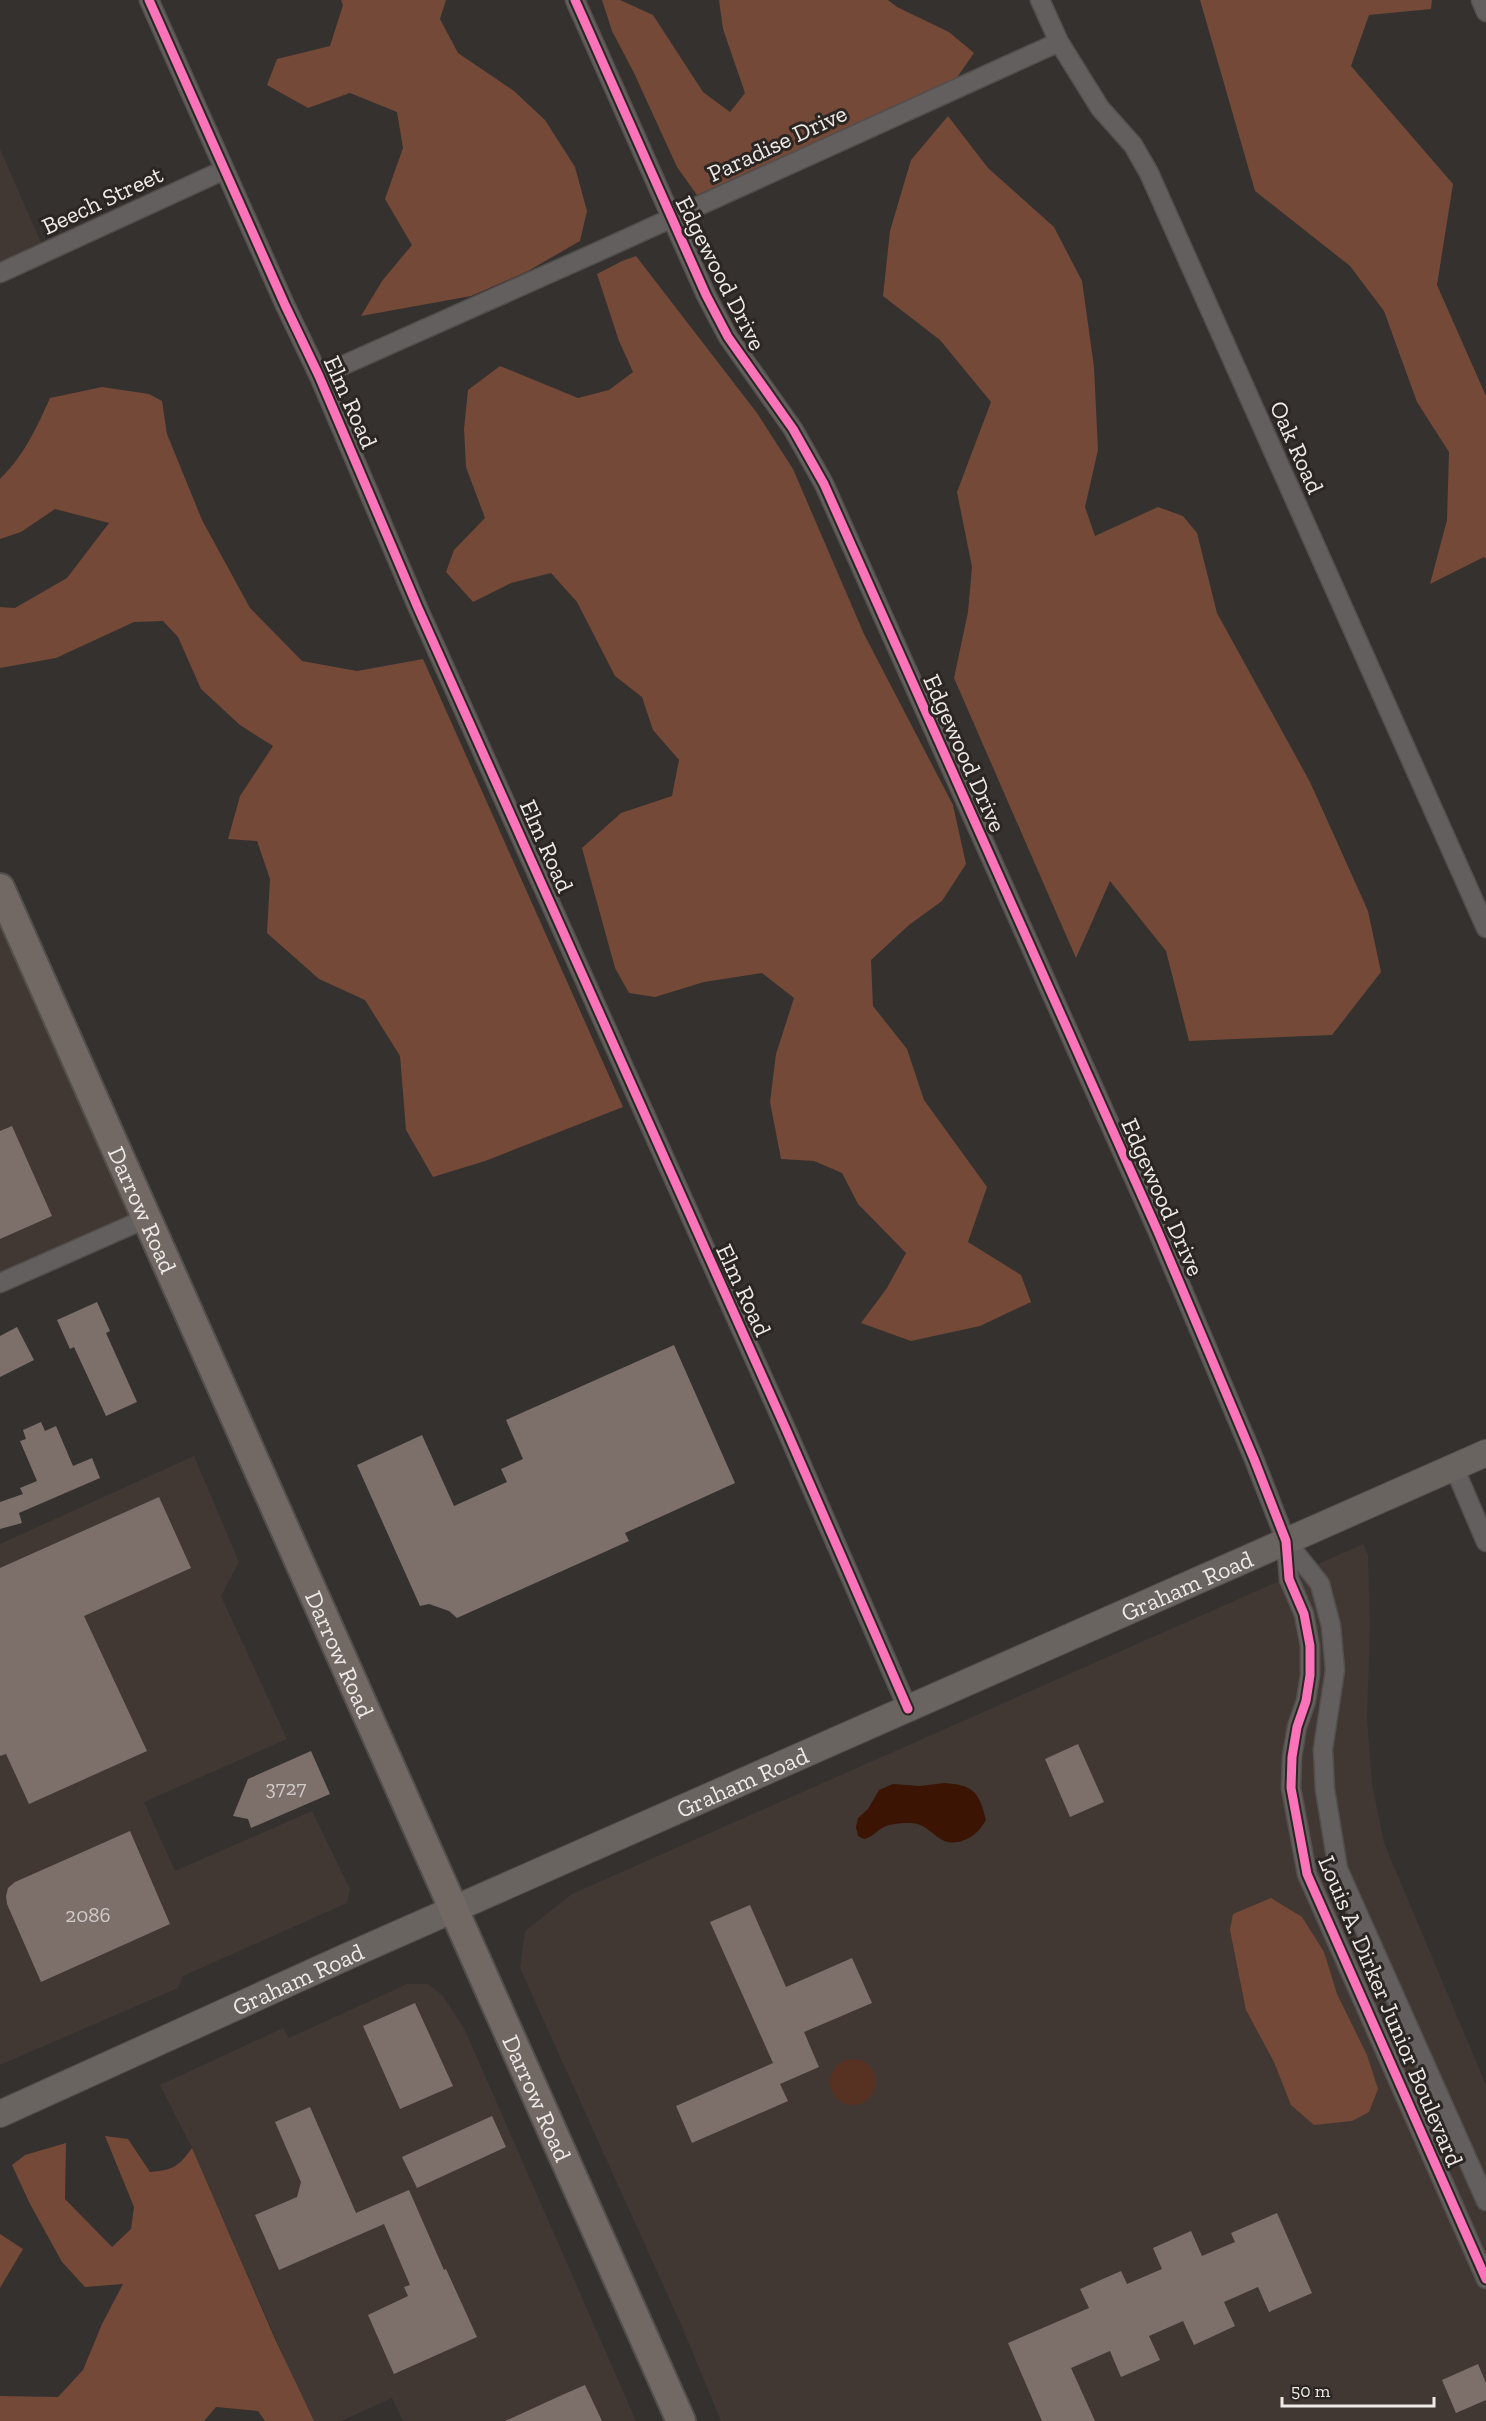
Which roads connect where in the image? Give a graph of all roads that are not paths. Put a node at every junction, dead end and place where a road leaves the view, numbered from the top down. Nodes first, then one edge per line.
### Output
1 (149, 0) edge
2 (575, 0) edge
3 (1040, 0) edge
4 (1481, 0) edge
5 (1486, 12) edge
6 (1059, 42) junction
7 (224, 170) junction
8 (671, 219) junction
9 (0, 273) edge
10 (319, 376) junction
11 (0, 888) edge
12 (1486, 928) edge
13 (145, 1219) junction
14 (0, 1283) edge
15 (1486, 1453) edge
16 (1454, 1467) junction
17 (1286, 1541) junction
18 (1486, 1542) edge
19 (908, 1709) junction
20 (455, 1911) junction
21 (0, 2114) edge
22 (1486, 2200) edge
23 (1486, 2279) edge
24 (681, 2421) edge

1 - 7 street, Elm Road
2 - 8 street, Edgewood Drive
3 - 6 street, Oak Road
4 - 5 street
6 - 8 street, Paradise Drive
6 - 12 street, Oak Road
7 - 9 street, Beech Street
7 - 10 street, Elm Road
8 - 10 street, Paradise Drive
8 - 17 street, Edgewood Drive
10 - 19 street, Elm Road
11 - 13 main road, Darrow Road
13 - 14 street
13 - 20 main road, Darrow Road
15 - 16 main road, Graham Road
16 - 17 main road, Graham Road
16 - 18 street
17 - 19 main road, Graham Road
17 - 22 street, Louis A. Dirker Junior Boulevard
17 - 23 street, Louis A. Dirker Junior Boulevard
19 - 20 main road, Graham Road
20 - 21 main road, Graham Road
20 - 24 main road, Darrow Road

